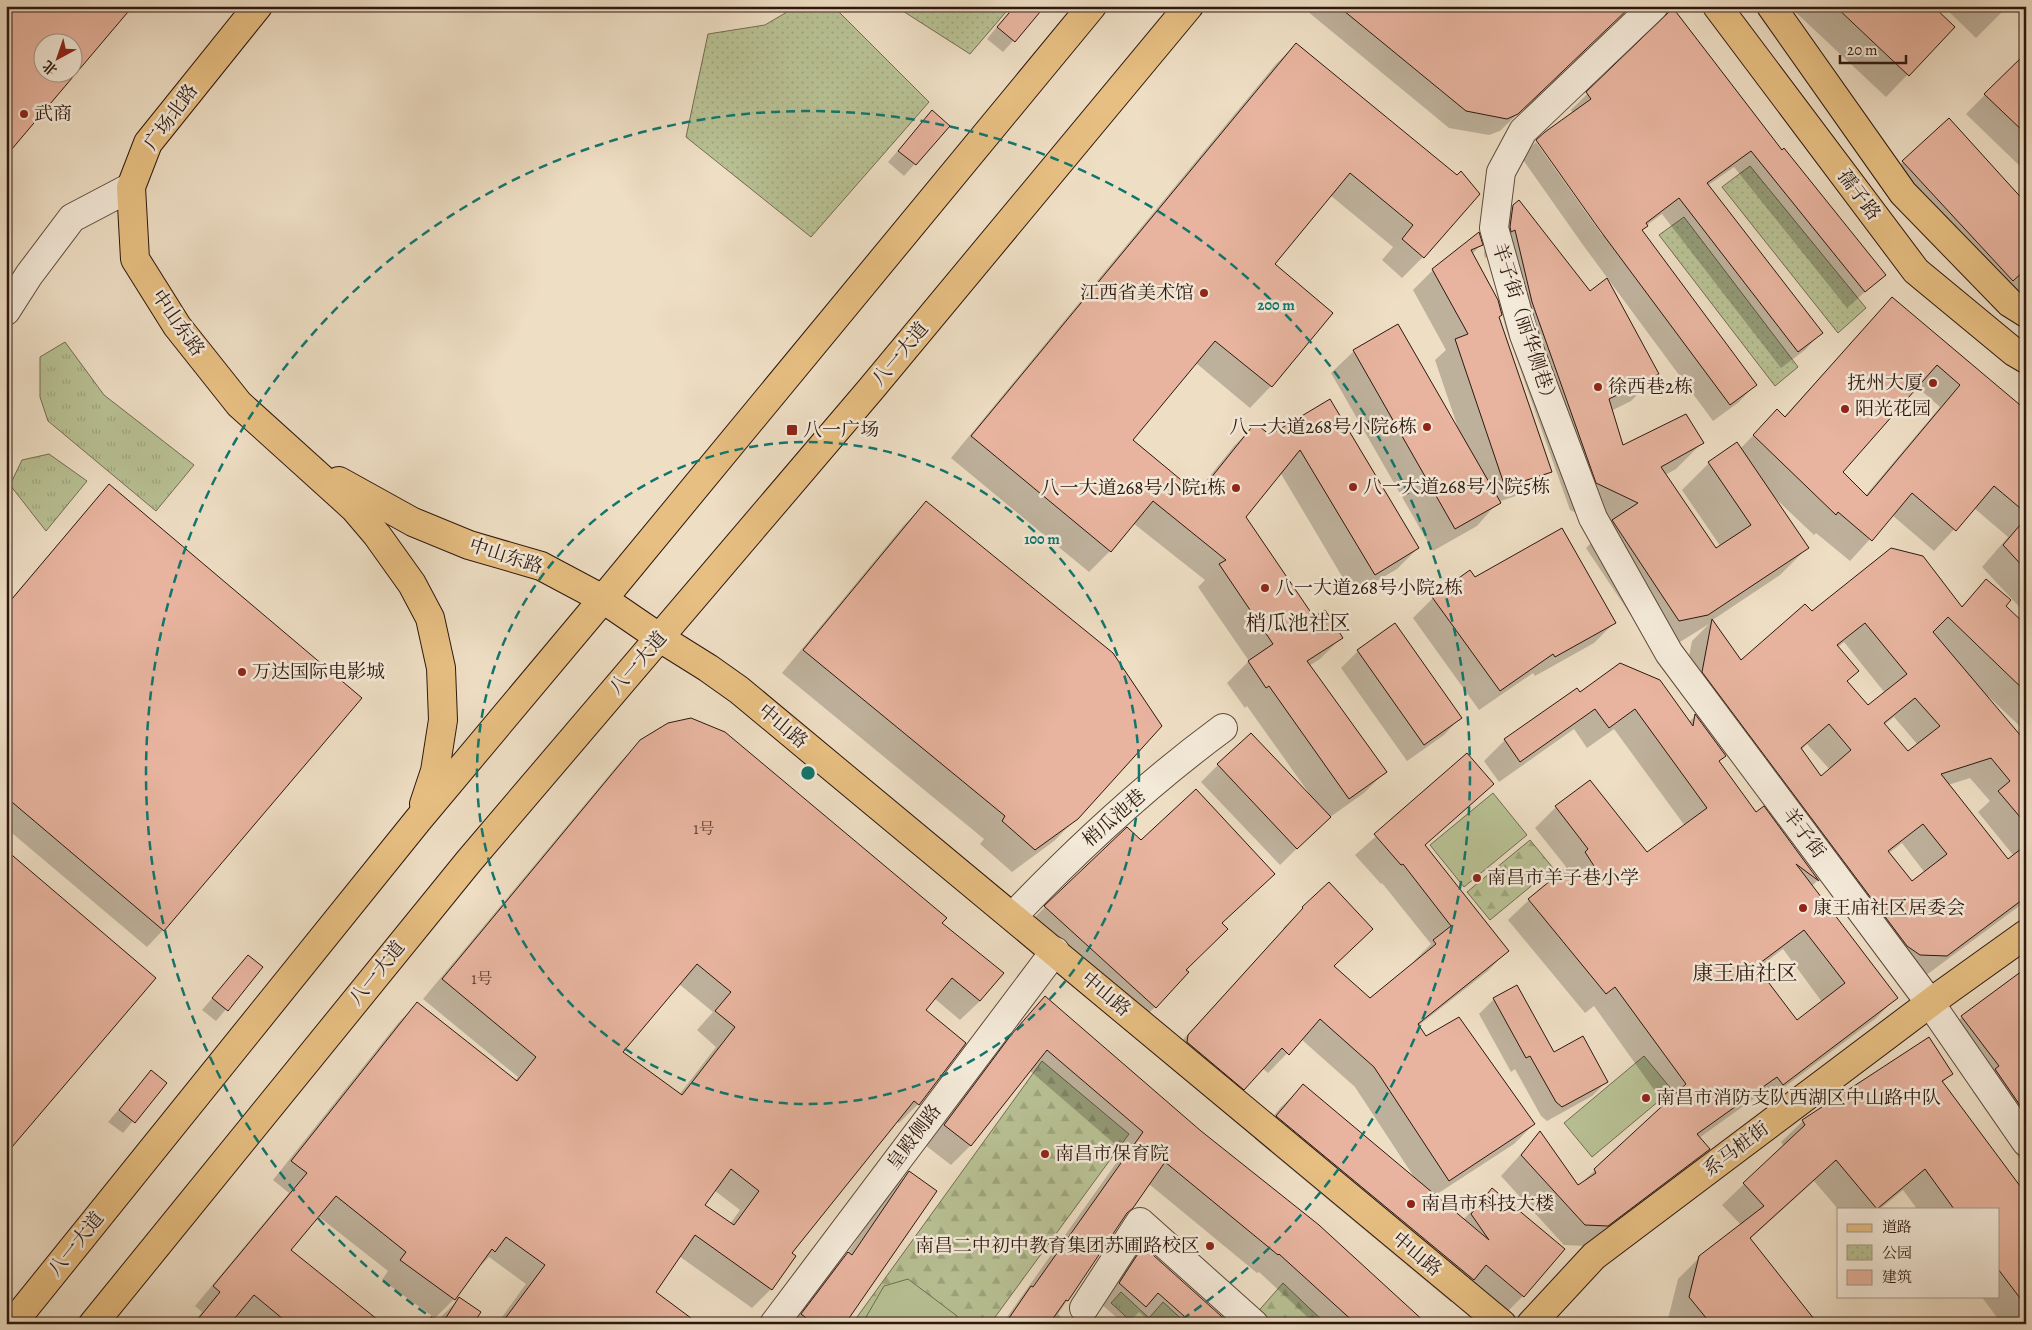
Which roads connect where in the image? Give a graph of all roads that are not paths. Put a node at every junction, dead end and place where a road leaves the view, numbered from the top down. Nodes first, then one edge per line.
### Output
1 (258, 6) edge
2 (1092, 6) edge
3 (1189, 6) edge
4 (1654, 6) edge
5 (1717, 6) edge
6 (1771, 6) edge
7 (130, 187) junction
8 (6, 312) edge
9 (2026, 313) edge
10 (2026, 359) edge
11 (297, 455) junction
12 (1593, 518) joint
13 (603, 599) junction
14 (660, 638) junction
15 (708, 668) joint
16 (1223, 728) dead end
17 (418, 820) junction
18 (1013, 916) junction
19 (2026, 934) edge
20 (1055, 951) junction
21 (1930, 1003) junction
22 (2026, 1142) edge
23 (1084, 1308) dead end
24 (12, 1324) edge
25 (93, 1324) edge
26 (774, 1324) edge
27 (1254, 1324) edge
28 (1502, 1324) edge
29 (1531, 1324) edge

1 - 7 main road, 广场北路
2 - 13 main road, 八一大道
3 - 14 main road, 八一大道
4 - 12 street, 羊子街（丽华侧巷）
5 - 10 main road, 孺子路
6 - 9 main road, 孺子路
7 - 8 street
7 - 11 main road, 中山东路
11 - 13 main road, 中山东路
11 - 17 main road, 中山东路
12 - 21 street, 羊子街
13 - 14 main road, 中山东路
13 - 17 main road, 八一大道
14 - 15 main road, 中山东路
14 - 25 main road, 八一大道
15 - 18 main road, 中山路
16 - 18 street, 梢瓜池巷
17 - 24 main road, 八一大道
18 - 20 main road, 中山路
19 - 21 main road, 系马桩街
20 - 26 street, 皇殿侧路
20 - 28 main road, 中山路
21 - 22 street, 羊子街
21 - 29 main road, 系马桩街
23 - 27 street

